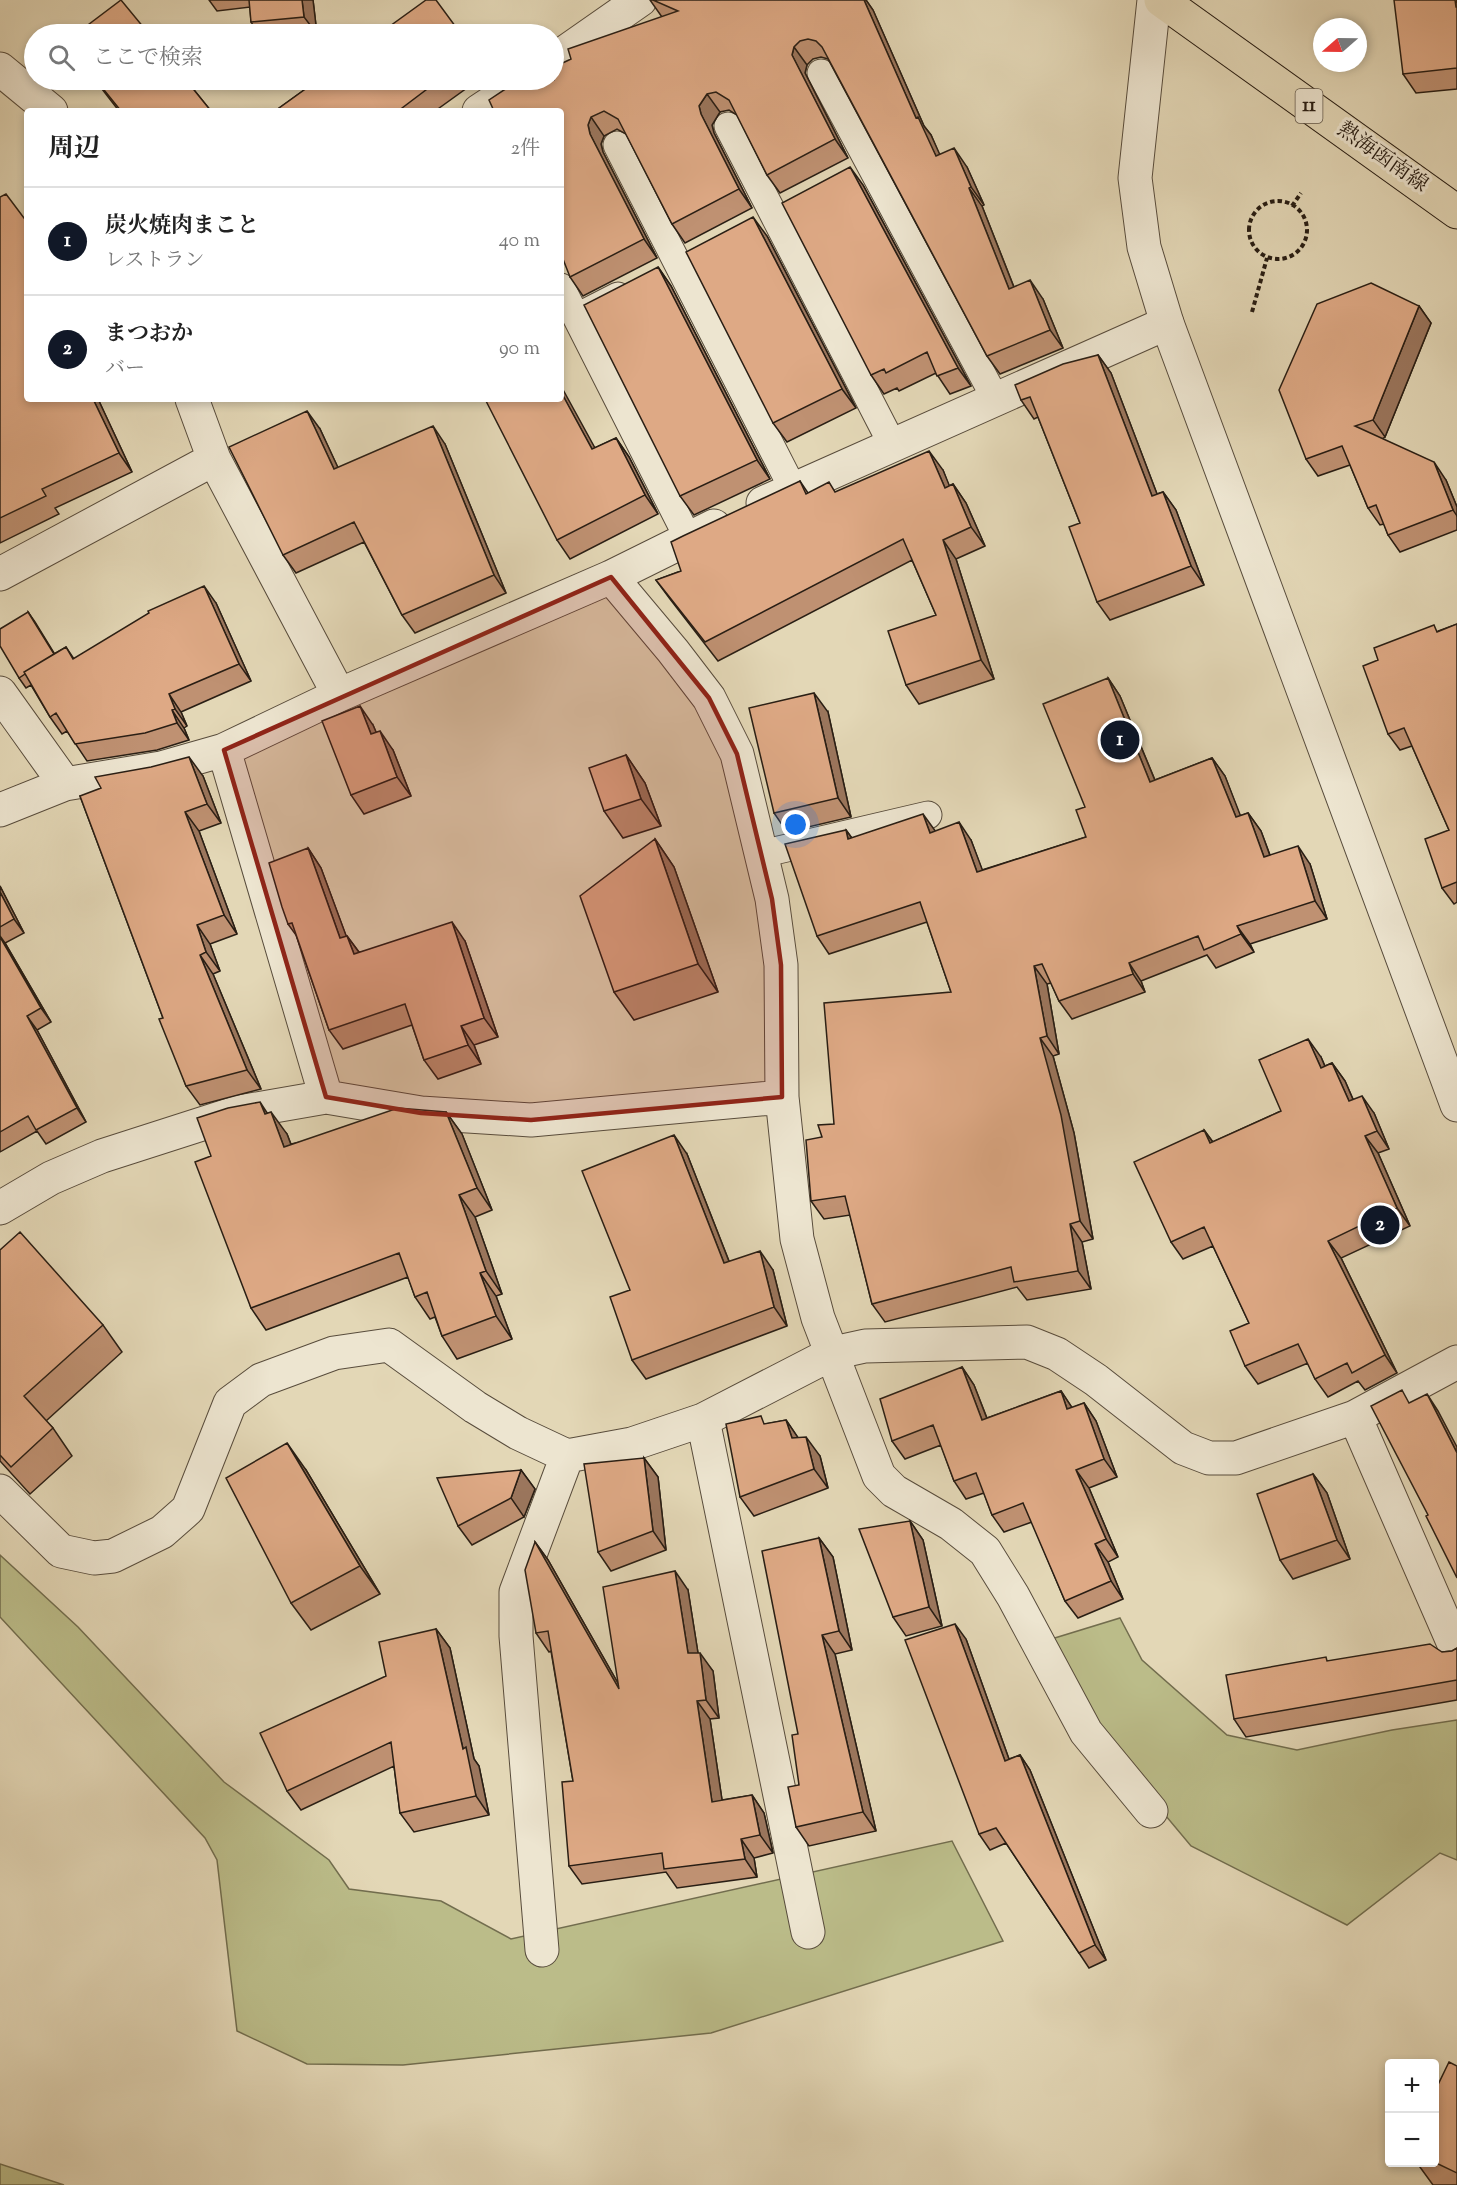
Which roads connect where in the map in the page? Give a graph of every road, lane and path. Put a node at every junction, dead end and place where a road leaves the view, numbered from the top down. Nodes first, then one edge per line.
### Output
1 (640, 0) edge
2 (1154, 0) edge
3 (1161, 0) edge
4 (564, 53) edge
5 (0, 69) edge
6 (821, 73) edge
7 (24, 89) edge
8 (26, 90) edge
9 (510, 90) edge
10 (47, 108) edge
11 (483, 108) edge
12 (728, 126) edge
13 (617, 145) edge
14 (870, 164) junction
15 (843, 177) edge
16 (1301, 193) dead end
17 (1292, 206) junction
18 (1457, 212) edge
19 (1267, 258) junction
20 (668, 270) junction
21 (564, 293) edge
22 (1252, 312) dead end
23 (577, 317) junction
24 (1167, 323) junction
25 (995, 398) junction
26 (193, 402) edge
27 (892, 444) junction
28 (214, 459) junction
29 (792, 489) junction
30 (688, 538) junction
31 (0, 574) edge
32 (610, 578) junction
33 (0, 693) edge
34 (339, 695) junction
35 (224, 750) junction
36 (65, 784) junction
37 (0, 810) edge
38 (928, 815) dead end
39 (761, 854) junction
40 (326, 1097) junction
41 (782, 1097) junction
42 (1457, 1105) edge
43 (0, 1208) edge
44 (833, 1353) junction
45 (1457, 1362) edge
46 (1355, 1417) junction
47 (703, 1420) junction
48 (567, 1456) junction
49 (0, 1491) edge
50 (1457, 1651) edge
51 (1152, 1811) dead end
52 (808, 1932) dead end
53 (542, 1950) dead end

1 - 4 street
2 - 24 street
3 - 18 main road, 熱海函南線 / 11
5 - 7 street
6 - 14 lane
8 - 10 street
9 - 11 street
12 - 27 lane
13 - 20 lane
14 - 15 lane
14 - 25 lane
16 - 17 path
17 - 19 path
17 - 19 path
19 - 22 path
20 - 23 lane
20 - 29 lane
21 - 23 lane
23 - 30 lane
24 - 25 street
24 - 42 street
25 - 27 street
26 - 28 street
27 - 29 street
28 - 31 street
28 - 34 street
29 - 30 street
30 - 32 street
32 - 34 street
32 - 39 street
33 - 36 street
34 - 35 street
35 - 36 street
35 - 40 street
36 - 37 street
38 - 39 lane
39 - 41 street
40 - 41 street
40 - 43 street
41 - 44 street
44 - 46 street
44 - 47 street
44 - 51 street
45 - 46 street
46 - 50 street
47 - 48 street
47 - 52 street
48 - 49 street
48 - 53 street

